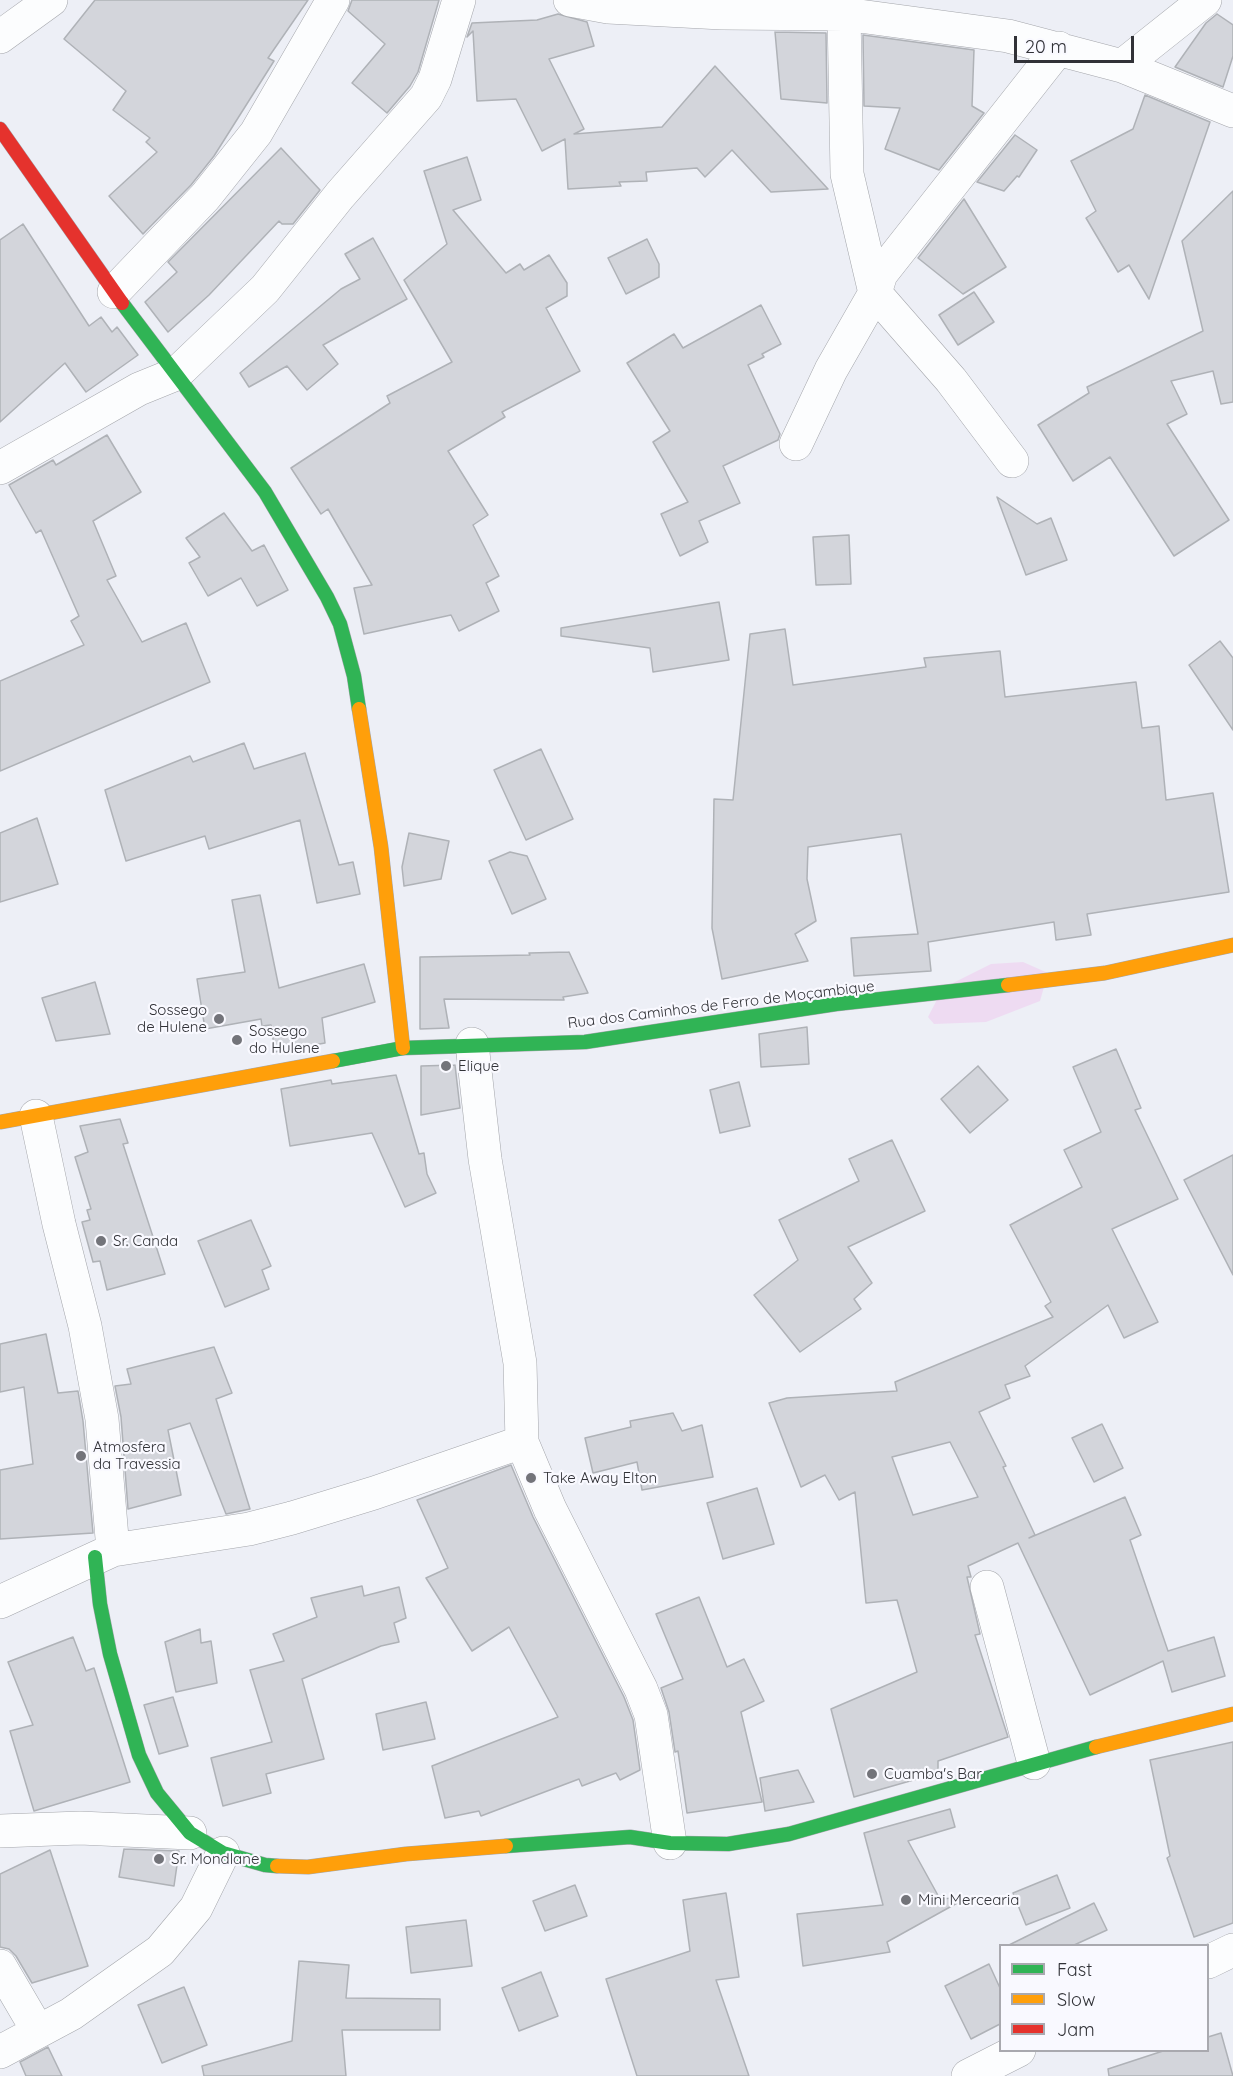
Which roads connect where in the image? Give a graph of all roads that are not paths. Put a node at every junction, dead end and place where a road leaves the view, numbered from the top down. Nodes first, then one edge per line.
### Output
1 (51, 0) edge
2 (333, 0) edge
3 (459, 0) edge
4 (570, 0) edge
5 (1205, 0) edge
6 (844, 14) junction
7 (0, 37) edge
8 (1059, 48) junction
9 (1122, 66) junction
10 (1233, 111) edge
11 (0, 129) edge
12 (114, 292) junction
13 (875, 293) junction
14 (176, 374) junction
15 (796, 444) dead end
16 (1012, 461) dead end
17 (0, 468) edge
18 (1233, 945) edge
19 (472, 1044) junction
20 (403, 1048) junction
21 (36, 1116) junction
22 (0, 1122) edge
23 (522, 1442) junction
24 (104, 1553) junction
25 (987, 1587) dead end
26 (0, 1602) edge
27 (1233, 1714) edge
28 (1034, 1763) junction
29 (0, 1831) edge
30 (190, 1833) junction
31 (670, 1843) junction
32 (223, 1853) junction
33 (1233, 1950) edge
34 (1209, 1962) edge
35 (0, 1966) edge
36 (38, 2031) junction
37 (0, 2052) edge
38 (1015, 2052) edge
39 (970, 2076) edge

1 - 7 street
2 - 12 street
3 - 14 street
4 - 6 street
5 - 9 street
6 - 8 street
6 - 13 street
8 - 9 street
8 - 13 street
9 - 10 street
11 - 12 street
12 - 14 street
13 - 15 street
13 - 16 street
14 - 17 street
14 - 20 street
18 - 19 street, Rua dos Caminhos de Ferro de Moçambique
19 - 20 street, Rua dos Caminhos de Ferro de Moçambique
19 - 23 street
20 - 21 street, Rua dos Caminhos de Ferro de Moçambique
21 - 22 street, Rua dos Caminhos de Ferro de Moçambique
21 - 24 street
23 - 24 street
23 - 31 street
24 - 26 street
24 - 30 street
25 - 28 street
27 - 28 street
28 - 31 street
29 - 30 street
30 - 32 street
31 - 32 street
32 - 36 street
33 - 34 street
35 - 36 street
36 - 37 street
38 - 39 street

